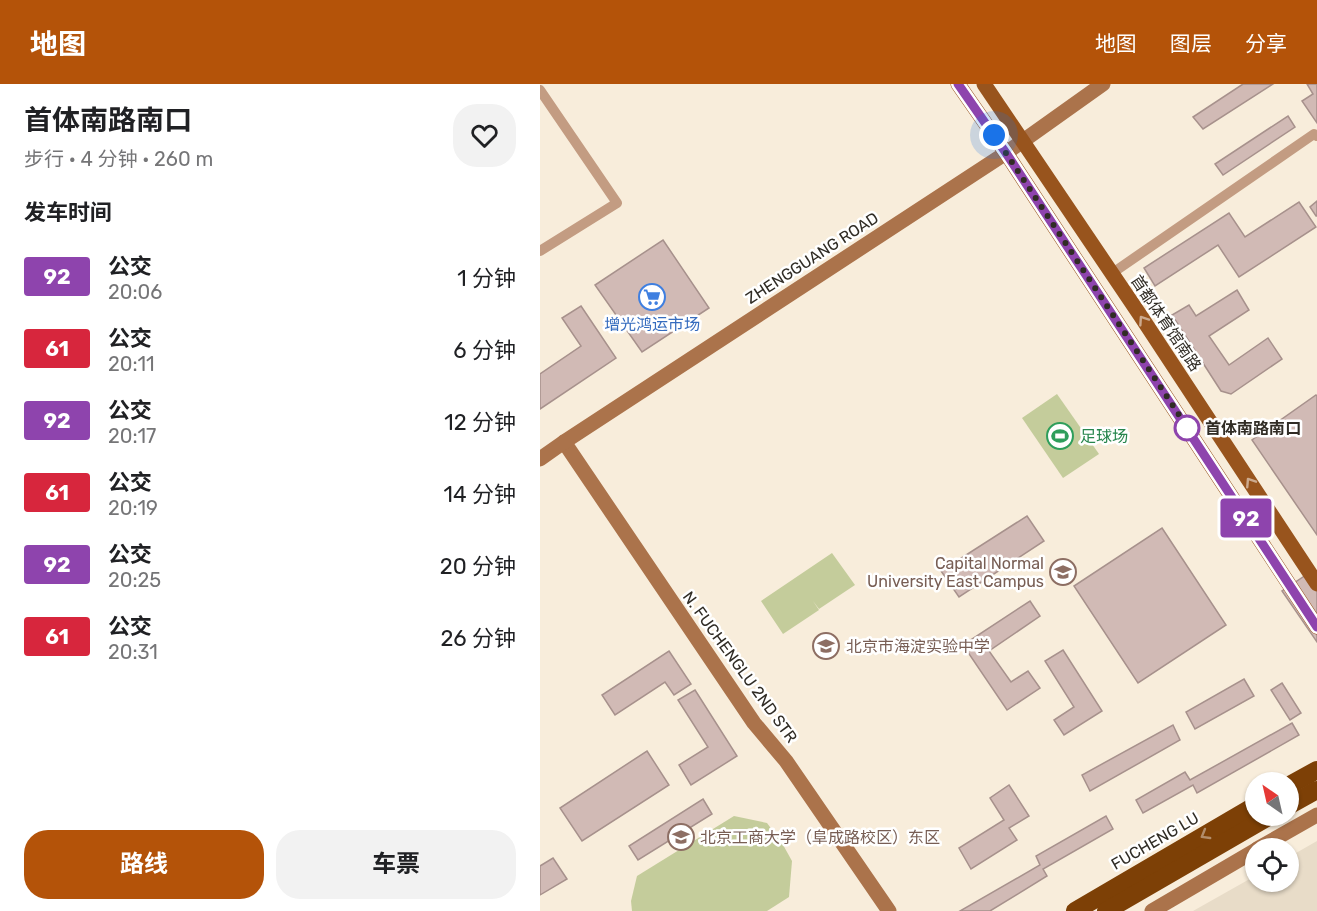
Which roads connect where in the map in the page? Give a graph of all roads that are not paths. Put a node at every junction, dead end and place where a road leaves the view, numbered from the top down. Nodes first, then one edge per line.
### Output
1 (958, 84) edge
2 (984, 84) edge
3 (1103, 84) edge
4 (540, 90) edge
5 (1317, 136) edge
6 (1023, 141) junction
7 (1006, 153) junction
8 (540, 251) edge
9 (1111, 274) junction
10 (564, 442) junction
11 (540, 459) edge
12 (1317, 584) edge
13 (1317, 627) edge
14 (1317, 770) edge
15 (1299, 780) edge
16 (1317, 790) edge
17 (1299, 800) edge
18 (1245, 811) edge
19 (1317, 815) edge
20 (1253, 826) edge
21 (1277, 838) edge
22 (1245, 856) edge
23 (889, 911) edge
24 (1075, 911) edge
25 (1106, 911) edge
26 (1152, 911) edge

1 - 7 main road
2 - 6 main road, 首都体育馆南路
3 - 6 street, ZHENGGUANG ROAD
4 - 8 street
5 - 9 street
6 - 7 street, ZHENGGUANG ROAD
6 - 9 main road, 首都体育馆南路
7 - 10 street, ZHENGGUANG ROAD
7 - 13 main road
12 -> 9 main road, 首都体育馆南路
10 - 11 street, ZHENGGUANG ROAD
10 - 23 street, N. FUCHENGLU 2ND STR
14 - 15 highway
16 - 17 highway
18 -> 24 highway, FUCHENG LU
19 - 21 street
20 - 25 highway
22 - 26 street

